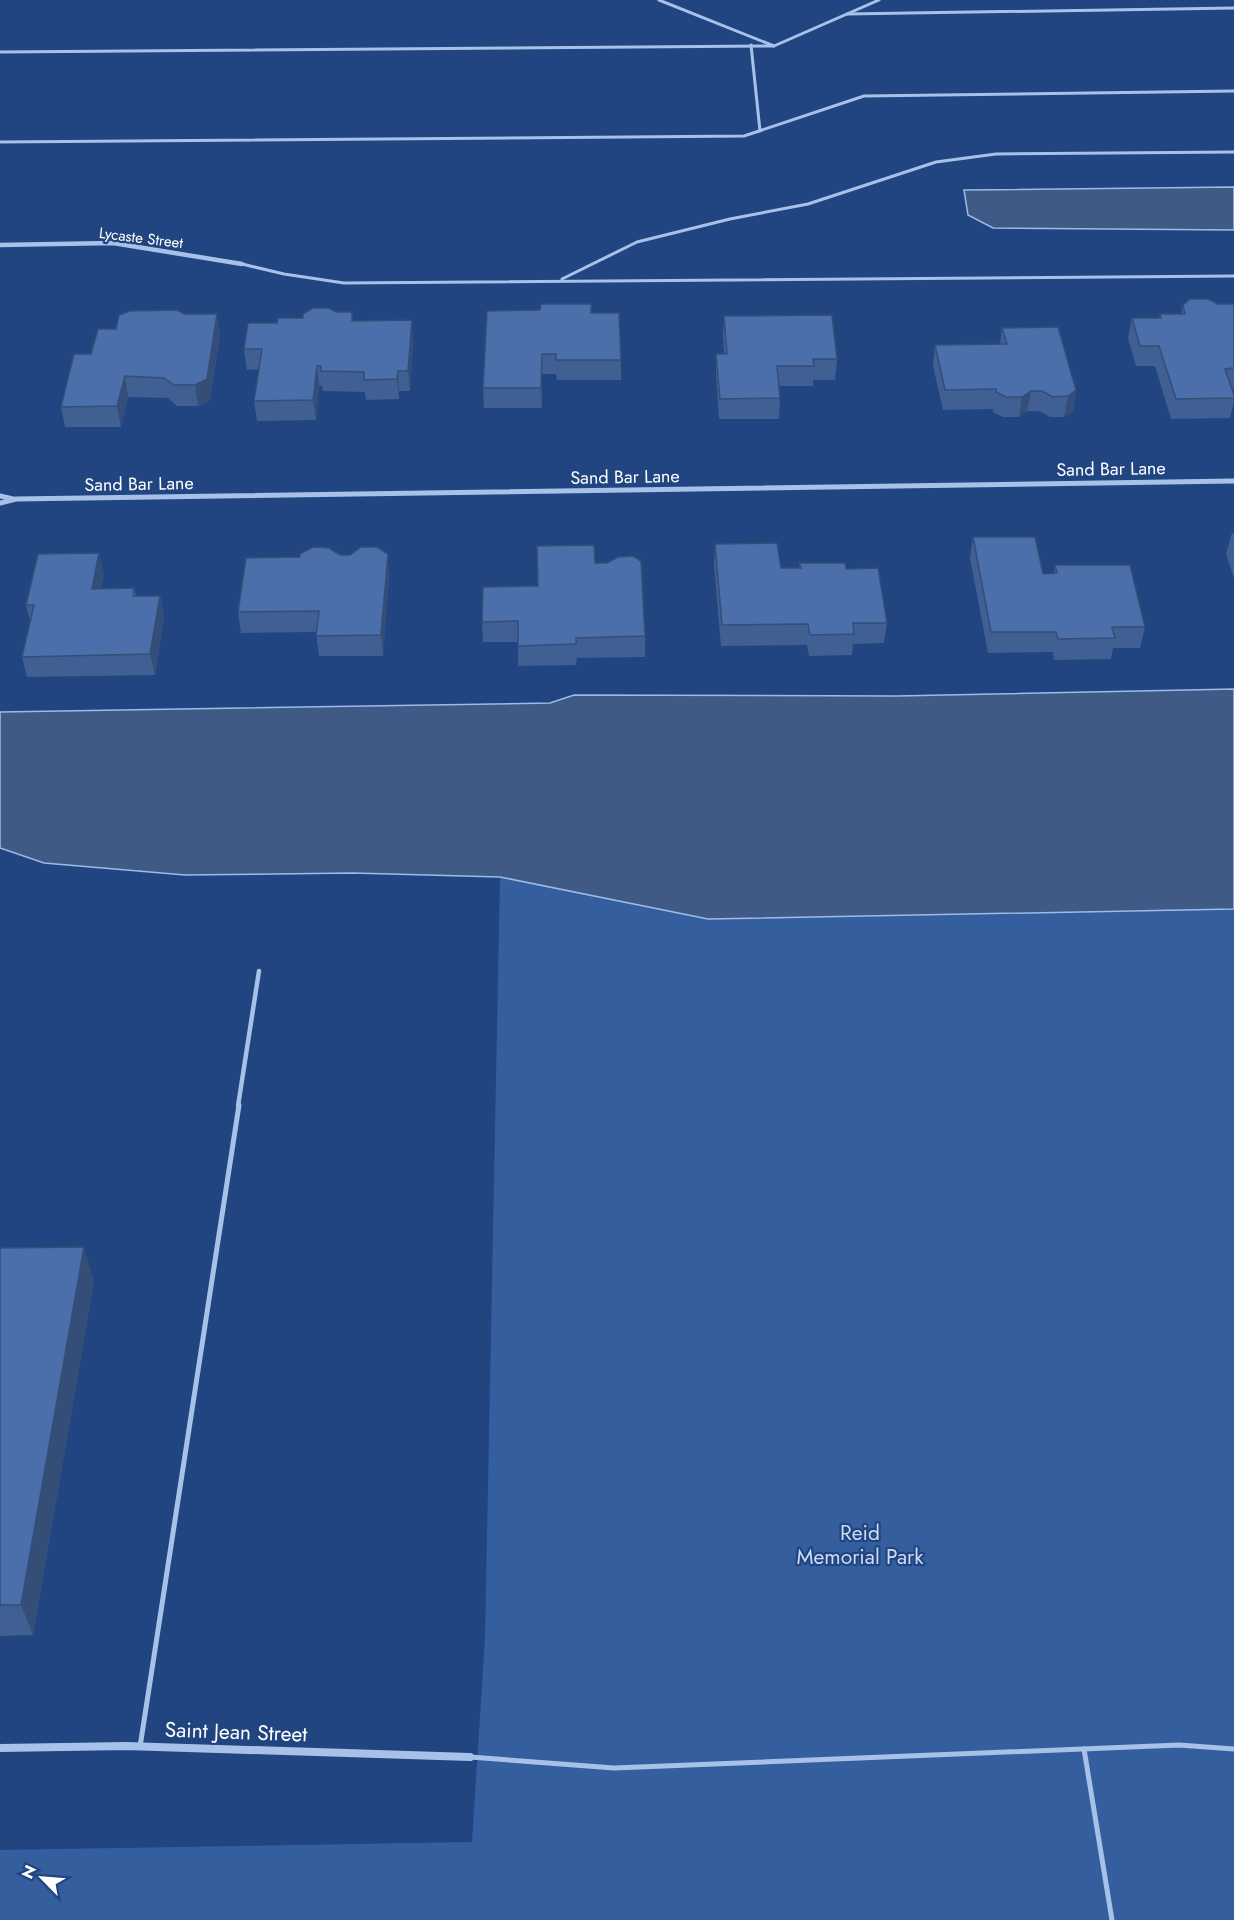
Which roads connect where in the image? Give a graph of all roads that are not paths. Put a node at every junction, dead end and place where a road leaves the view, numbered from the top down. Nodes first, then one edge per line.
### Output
1 (659, 0) edge
2 (879, 0) edge
3 (1234, 8) edge
4 (847, 14) junction
5 (751, 45) junction
6 (774, 46) junction
7 (0, 52) edge
8 (1234, 91) edge
9 (760, 131) junction
10 (0, 142) edge
11 (1234, 152) edge
12 (0, 245) edge
13 (242, 264) joint
14 (1234, 276) edge
15 (559, 281) junction
16 (1234, 481) edge
17 (0, 496) edge
18 (16, 499) junction
19 (0, 503) edge
20 (259, 971) dead end
21 (140, 1747) junction
22 (0, 1748) edge
23 (1084, 1749) junction
24 (1234, 1749) edge
25 (470, 1757) joint
26 (1112, 1920) edge

1 - 6 lane
2 - 4 lane
3 - 4 lane
4 - 6 lane
5 - 6 lane
5 - 7 lane
5 - 9 lane
8 - 9 lane
9 - 10 lane
11 - 15 lane
12 - 13 street, Lycaste Street
13 - 15 lane
14 - 15 lane
16 - 18 street, Sand Bar Lane
17 - 18 street, Sand Bar Lane
18 - 19 street, Sand Bar Lane
20 - 21 lane
21 - 22 street, Saint Jean Street
21 - 25 street, Saint Jean Street
23 - 24 lane
23 - 25 lane
23 - 26 lane

